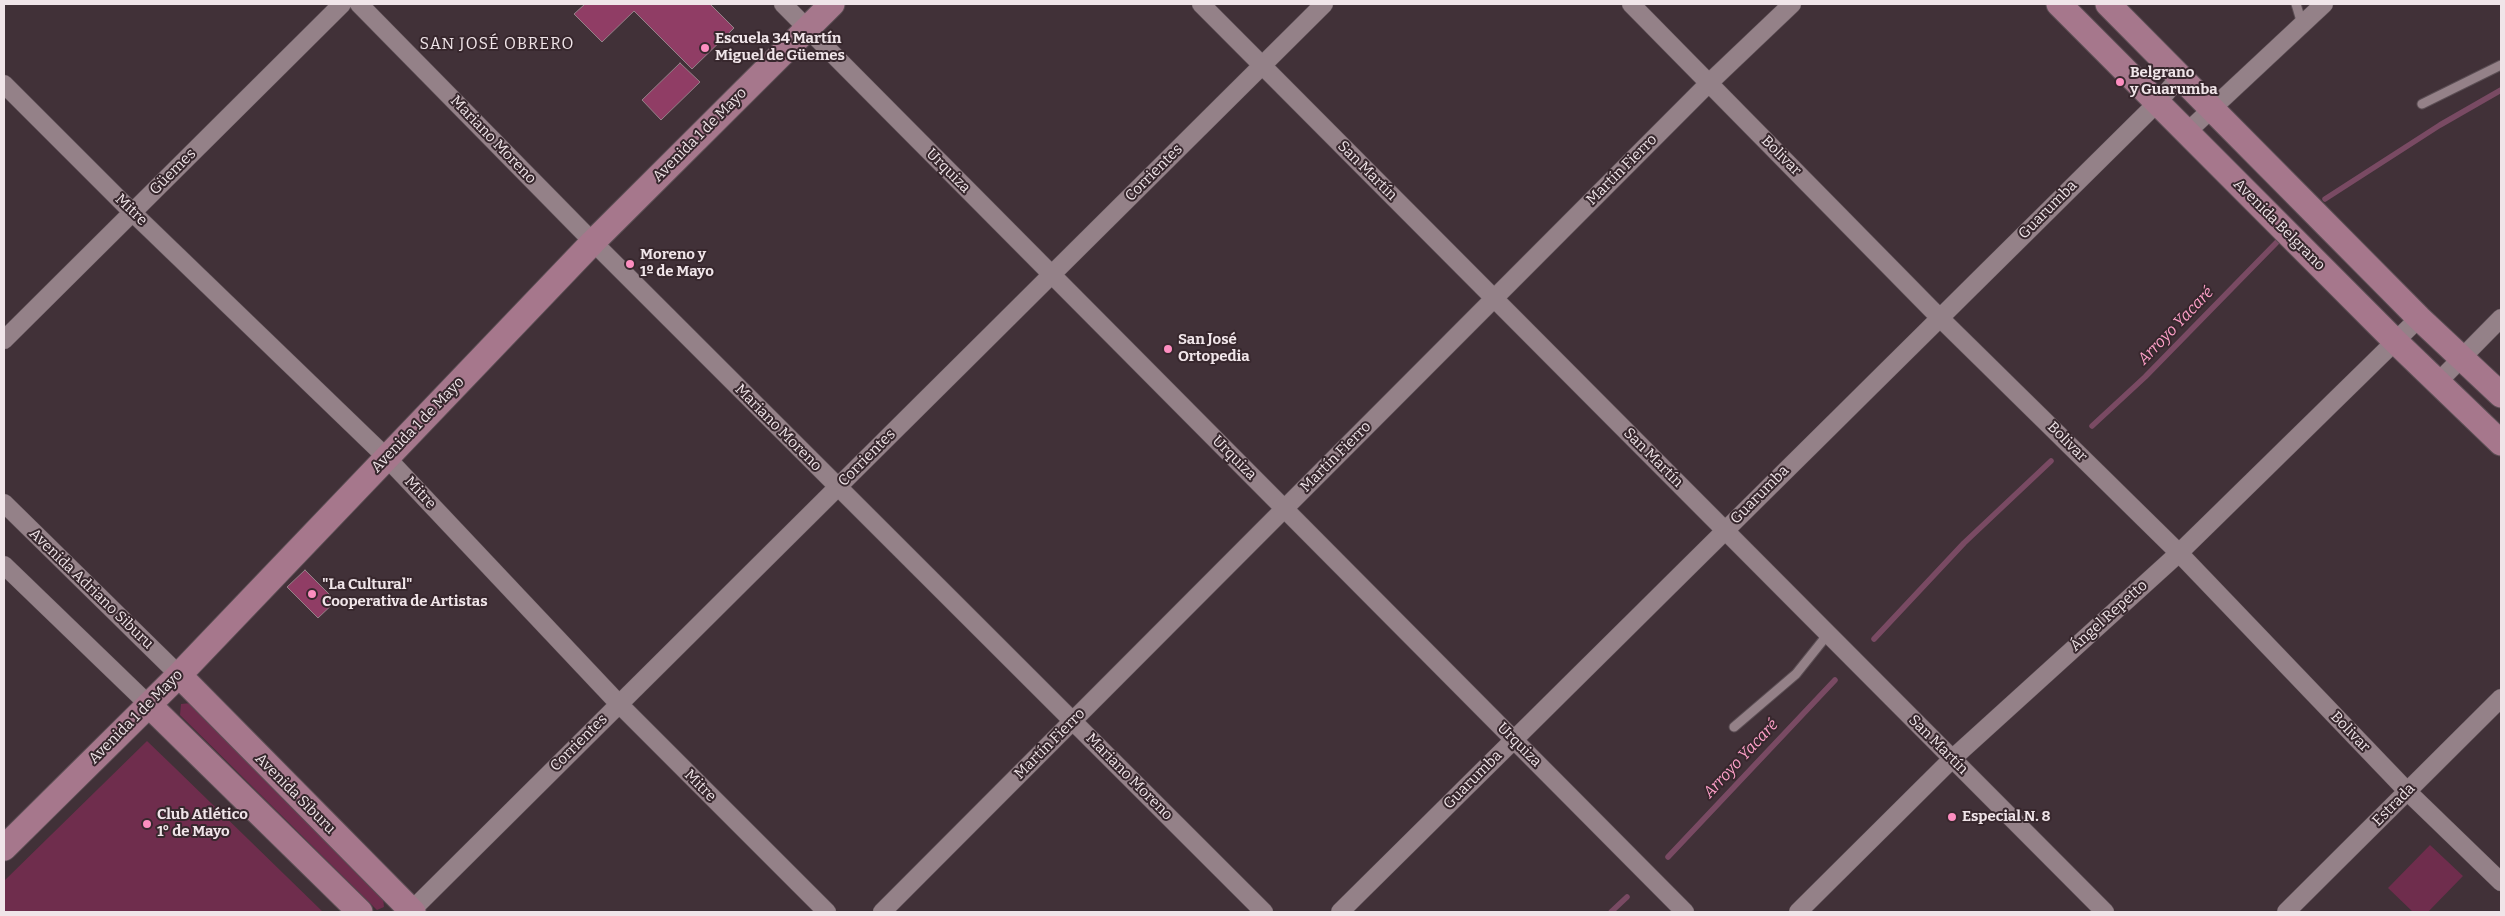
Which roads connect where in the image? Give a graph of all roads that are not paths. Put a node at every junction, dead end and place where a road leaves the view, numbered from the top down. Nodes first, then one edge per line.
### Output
1 (342, 4) edge
2 (359, 4) edge
3 (783, 4) edge
4 (832, 4) edge
5 (1201, 4) edge
6 (1324, 4) edge
7 (1631, 4) edge
8 (1792, 4) edge
9 (2059, 4) edge
10 (2108, 4) edge
11 (2296, 4) edge
12 (2324, 4) edge
13 (2302, 24) junction
14 (807, 29) junction
15 (1262, 65) junction
16 (2501, 65) edge
17 (2180, 77) junction
18 (1709, 83) junction
19 (4, 84) edge
20 (2156, 103) junction
21 (2422, 104) dead end
22 (2210, 108) junction
23 (2187, 132) junction
24 (132, 212) junction
25 (593, 242) junction
26 (1052, 274) junction
27 (1494, 299) junction
28 (1939, 317) junction
29 (2420, 318) junction
30 (2501, 318) edge
31 (4, 340) edge
32 (2394, 341) junction
33 (2463, 357) junction
34 (2439, 381) junction
35 (2501, 396) edge
36 (2501, 443) edge
37 (387, 458) junction
38 (838, 487) junction
39 (4, 503) edge
40 (1284, 509) junction
41 (1725, 530) junction
42 (2179, 553) junction
43 (4, 565) edge
44 (1828, 634) junction
45 (179, 674) junction
46 (2501, 698) edge
47 (619, 704) junction
48 (148, 705) junction
49 (1072, 721) junction
50 (1734, 727) dead end
51 (1514, 740) junction
52 (1952, 759) junction
53 (2408, 792) junction
54 (4, 848) edge
55 (2501, 882) edge
56 (360, 912) edge
57 (412, 912) edge
58 (827, 912) edge
59 (882, 912) edge
60 (1264, 912) edge
61 (1340, 912) edge
62 (1685, 912) edge
63 (1798, 912) edge
64 (2105, 912) edge
65 (2286, 912) edge

1 - 24 street, Güemes
2 - 25 street, Mariano Moreno
3 - 14 street, Urquiza
4 - 14 main road, Avenida 1 de Mayo
5 - 15 street, San Martín
6 - 15 street, Corrientes
7 - 18 street, Bolivar
8 - 18 street, Martín Fierro
9 - 20 main road, Avenida Belgrano
10 - 17 main road
11 - 13 lane
12 - 13 street
13 - 22 street
14 - 25 main road, Avenida 1 de Mayo
14 - 26 street, Urquiza
15 - 26 street, Corrientes
15 - 27 street, San Martín
16 - 21 lane
17 - 20 street, Guarumba
17 - 22 main road
18 - 27 street, Martín Fierro
18 - 28 street, Bolivar
19 - 24 street, Mitre
20 - 23 main road, Avenida Belgrano
20 - 28 street, Guarumba
22 - 23 street
22 - 29 main road
23 - 32 main road, Avenida Belgrano
24 - 31 street, Güemes
24 - 37 street, Mitre
25 - 37 main road, Avenida 1 de Mayo
25 - 38 street, Mariano Moreno
26 - 38 street, Corrientes
26 - 40 street, Urquiza
27 - 40 street, Martín Fierro
27 - 41 street, San Martín
28 - 41 street, Guarumba
28 - 42 street, Bolivar
29 - 32 street, Ángel Repetto
29 - 33 main road
30 - 33 street
32 - 34 main road, Avenida Belgrano
32 - 42 street, Ángel Repetto
33 - 34 street
33 - 35 main road
34 - 36 main road, Avenida Belgrano
37 - 45 main road, Avenida 1 de Mayo
37 - 47 street, Mitre
38 - 47 street, Corrientes
38 - 49 street, Mariano Moreno
39 - 45 street, Avenida Adriano Siburu
40 - 49 street, Martín Fierro
40 - 51 street, Urquiza
41 - 44 street, San Martín
41 - 51 street, Guarumba
42 - 52 street, Ángel Repetto
42 - 53 street, Bolivar
43 - 48 street
44 - 50 lane
44 - 52 street, San Martín
45 - 48 main road, Avenida 1 de Mayo
45 - 57 main road, Avenida Siburu
46 - 53 street, Estrada
47 - 57 street, Corrientes
47 - 58 street, Mitre
48 - 54 main road, Avenida 1 de Mayo
48 - 56 main road
49 - 59 street, Martín Fierro
49 - 60 street, Mariano Moreno
51 - 61 street, Guarumba
51 - 62 street, Urquiza
52 - 63 street, Ángel Repetto
52 - 64 street, San Martín
53 - 55 street, Bolivar
53 - 65 street, Estrada

